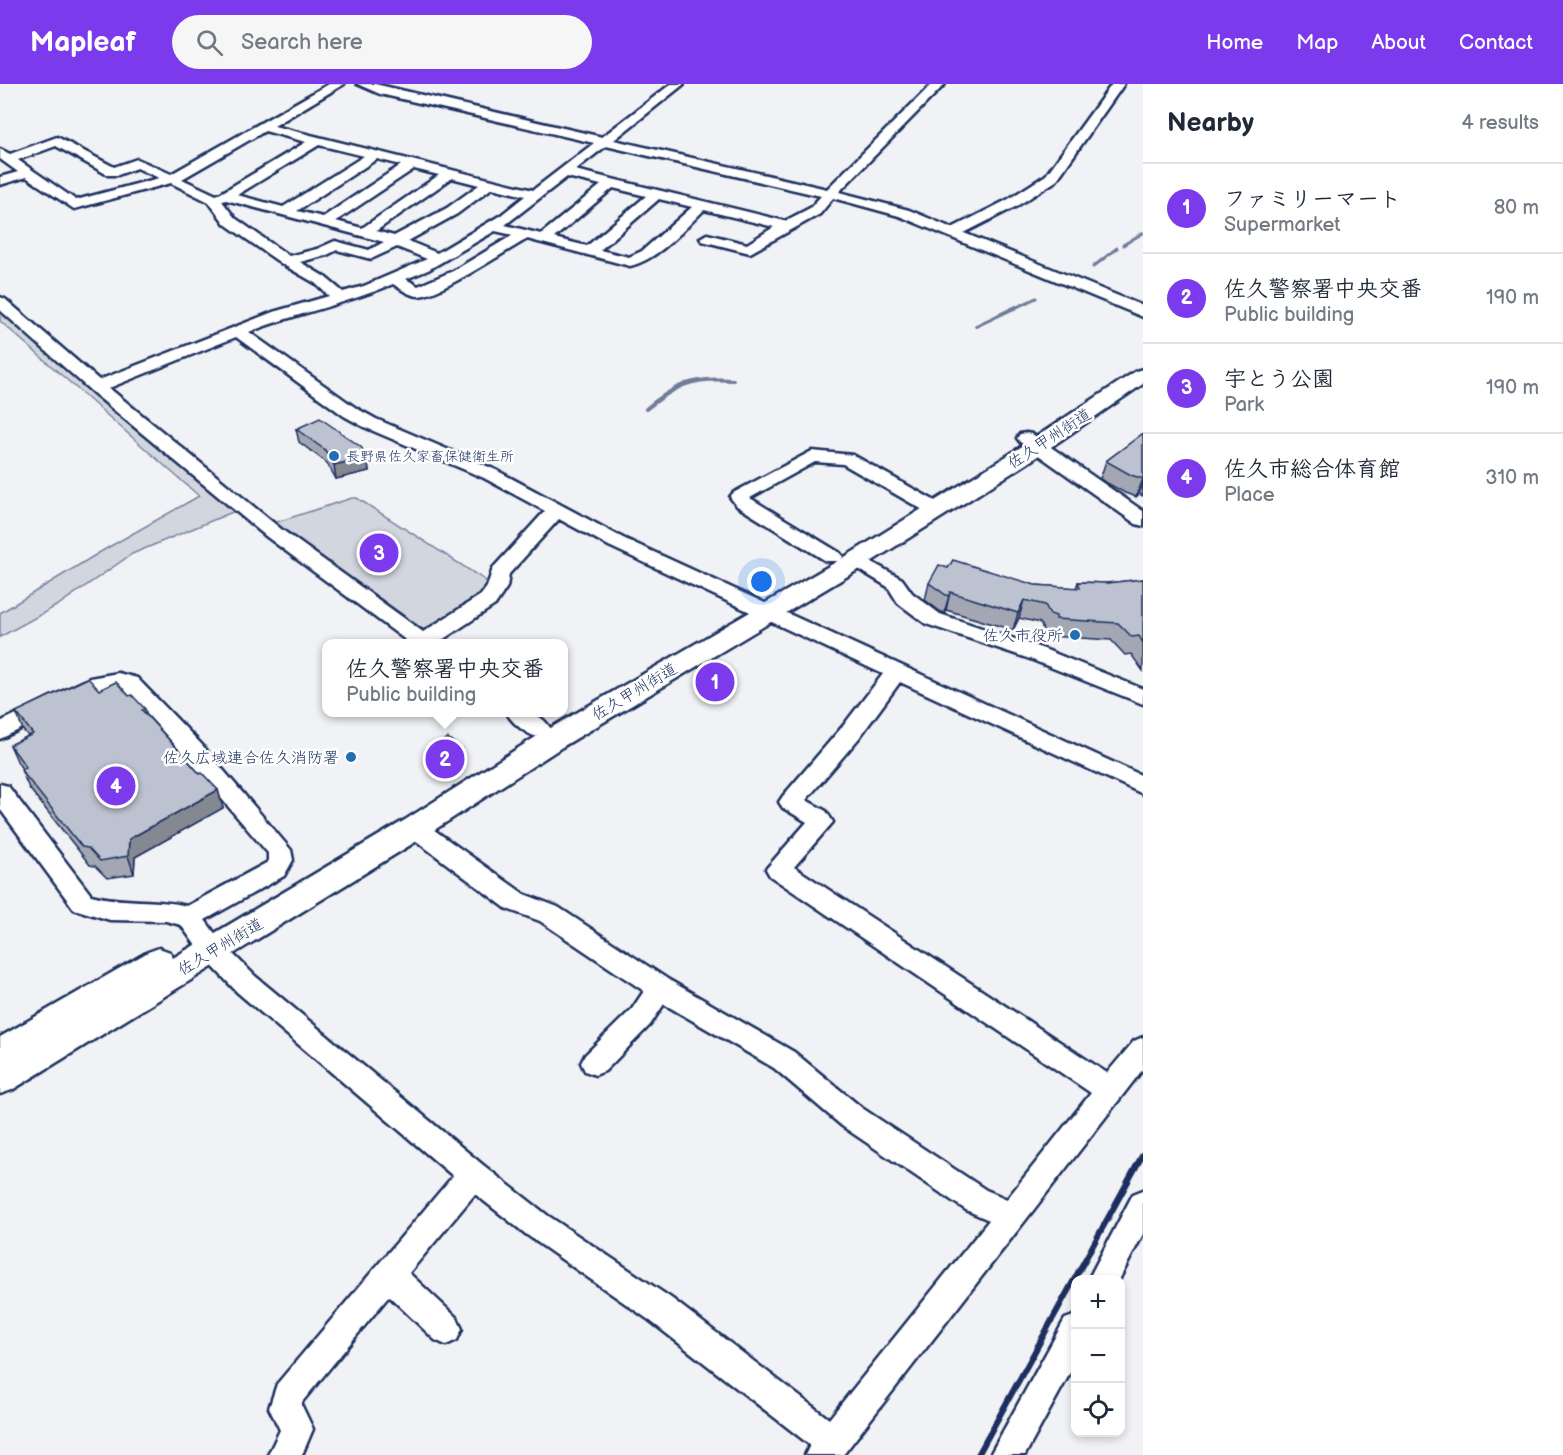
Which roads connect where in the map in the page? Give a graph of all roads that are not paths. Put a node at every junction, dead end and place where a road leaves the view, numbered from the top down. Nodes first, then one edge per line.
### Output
1 (338, 84) edge
2 (363, 84) edge
3 (678, 84) edge
4 (939, 84) edge
5 (1118, 84) edge
6 (263, 127) junction
7 (318, 140) junction
8 (605, 141) junction
9 (375, 154) junction
10 (4, 156) edge
11 (412, 164) junction
12 (565, 172) junction
13 (27, 173) junction
14 (450, 173) junction
15 (172, 179) junction
16 (0, 181) edge
17 (490, 183) junction
18 (611, 183) junction
19 (830, 193) junction
20 (656, 194) junction
21 (536, 195) junction
22 (220, 198) junction
23 (702, 205) junction
24 (285, 212) junction
25 (324, 223) junction
26 (494, 226) junction
27 (787, 226) junction
28 (364, 233) junction
29 (952, 233) junction
30 (524, 235) junction
31 (707, 238) dead end
32 (543, 240) junction
33 (395, 241) junction
34 (589, 252) junction
35 (438, 258) junction
36 (286, 261) junction
37 (395, 279) junction
38 (340, 297) junction
39 (0, 302) edge
40 (1143, 312) edge
41 (238, 332) junction
42 (1143, 358) edge
43 (1143, 375) edge
44 (97, 387) junction
45 (1032, 442) junction
46 (931, 506) junction
47 (556, 511) junction
48 (1143, 520) edge
49 (845, 558) junction
50 (760, 608) junction
51 (418, 639) edge
52 (429, 639) edge
53 (897, 671) junction
54 (1143, 697) edge
55 (568, 715) edge
56 (524, 717) edge
57 (564, 717) edge
58 (541, 730) junction
59 (0, 731) edge
60 (1143, 786) edge
61 (0, 792) edge
62 (415, 828) junction
63 (202, 934) junction
64 (660, 988) junction
65 (1143, 1049) edge
66 (0, 1054) edge
67 (595, 1063) dead end
68 (0, 1079) edge
69 (1112, 1091) junction
70 (472, 1175) junction
71 (1143, 1204) edge
72 (1013, 1216) junction
73 (388, 1274) junction
74 (1105, 1275) edge
75 (446, 1329) dead end
76 (1071, 1339) edge
77 (827, 1449) edge
78 (285, 1455) edge
79 (1007, 1455) edge

1 - 6 street
2 - 8 street
3 - 8 street
4 - 19 street
5 - 29 street
6 - 7 street
6 - 15 street
7 - 9 street
7 - 22 street
8 - 12 street
8 - 19 street
9 - 11 street
9 - 24 street
10 - 13 street
10 - 15 street
11 - 14 street
11 - 25 street
12 - 18 street
12 - 21 street
13 - 15 street
13 - 16 street
14 - 17 street
14 - 28 street
15 - 22 street
17 - 21 street
17 - 33 street
18 - 20 street
18 - 32 street
19 - 27 street
19 - 29 street
20 - 23 street
20 - 34 street
21 - 26 street
22 - 24 street
22 - 36 street
23 - 27 street
23 - 34 street
24 - 25 street
25 - 28 street
26 - 30 street
26 - 35 street
27 - 31 street
28 - 33 street
29 - 40 street
30 - 32 street
30 - 37 street
32 - 34 street
33 - 35 street
33 - 36 street
35 - 37 street
36 - 38 street
37 - 38 street
38 - 41 street
39 - 44 street
41 - 44 street
41 - 47 street
42 - 45 main road, 佐久甲州街道
43 - 45 main road, 佐久甲州街道
44 - 51 street
45 - 46 main road, 佐久甲州街道
45 - 48 street
46 - 49 main road, 佐久甲州街道
46 - 49 street
47 - 50 street
47 - 52 street
49 - 50 main road, 佐久甲州街道
49 - 54 street
50 - 53 street
50 - 55 main road, 佐久甲州街道
50 - 62 main road, 佐久甲州街道
53 - 60 street
53 - 69 street
56 - 58 street
57 - 58 main road, 佐久甲州街道
58 - 63 main road, 佐久甲州街道
59 - 63 street
61 - 63 street
62 - 63 main road, 佐久甲州街道
62 - 64 street
63 - 66 main road, 佐久甲州街道
63 - 68 main road, 佐久甲州街道
63 - 70 street
64 - 67 street
64 - 72 street
65 - 69 street
69 - 72 street
70 - 73 street
70 - 77 street
71 - 74 street
72 - 77 street
73 - 75 street
73 - 78 street
76 - 79 street

